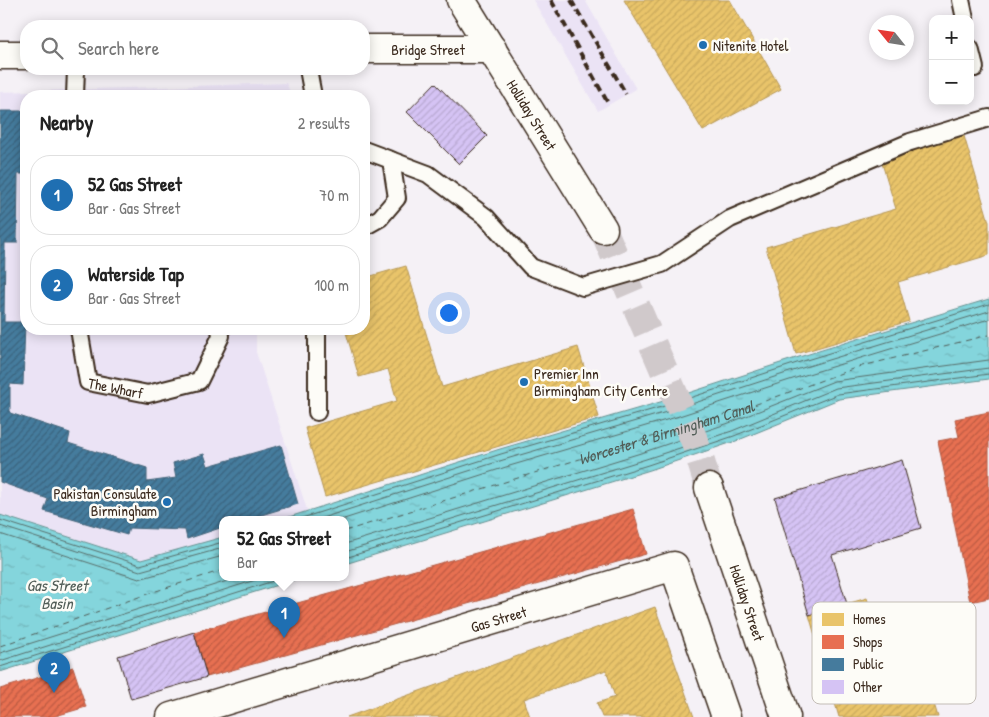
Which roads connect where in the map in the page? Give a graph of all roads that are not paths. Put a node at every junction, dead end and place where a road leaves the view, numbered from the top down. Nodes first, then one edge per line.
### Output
1 (461, 0) edge
2 (961, 0) edge
3 (963, 15) edge
4 (370, 49) edge
5 (492, 49) junction
6 (0, 55) edge
7 (20, 55) edge
8 (76, 75) edge
9 (309, 75) edge
10 (75, 90) edge
11 (312, 90) edge
12 (989, 118) edge
13 (370, 152) edge
14 (391, 160) junction
15 (370, 224) edge
16 (603, 230) tunnel mouth
17 (80, 335) edge
18 (221, 335) edge
19 (318, 335) edge
20 (318, 412) dead end
21 (709, 488) tunnel mouth
22 (171, 717) edge
23 (726, 717) edge
24 (786, 717) edge

1 - 5 street, Holliday Street
2 - 3 lane
4 - 5 street, Bridge Street
5 - 16 street, Holliday Street
6 - 7 street
8 - 10 lane
9 - 11 lane
12 - 14 lane
13 - 14 lane
14 - 15 lane
17 - 18 lane, The Wharf
19 - 20 lane
21 - 24 street, Holliday Street
22 - 23 street, Gas Street

